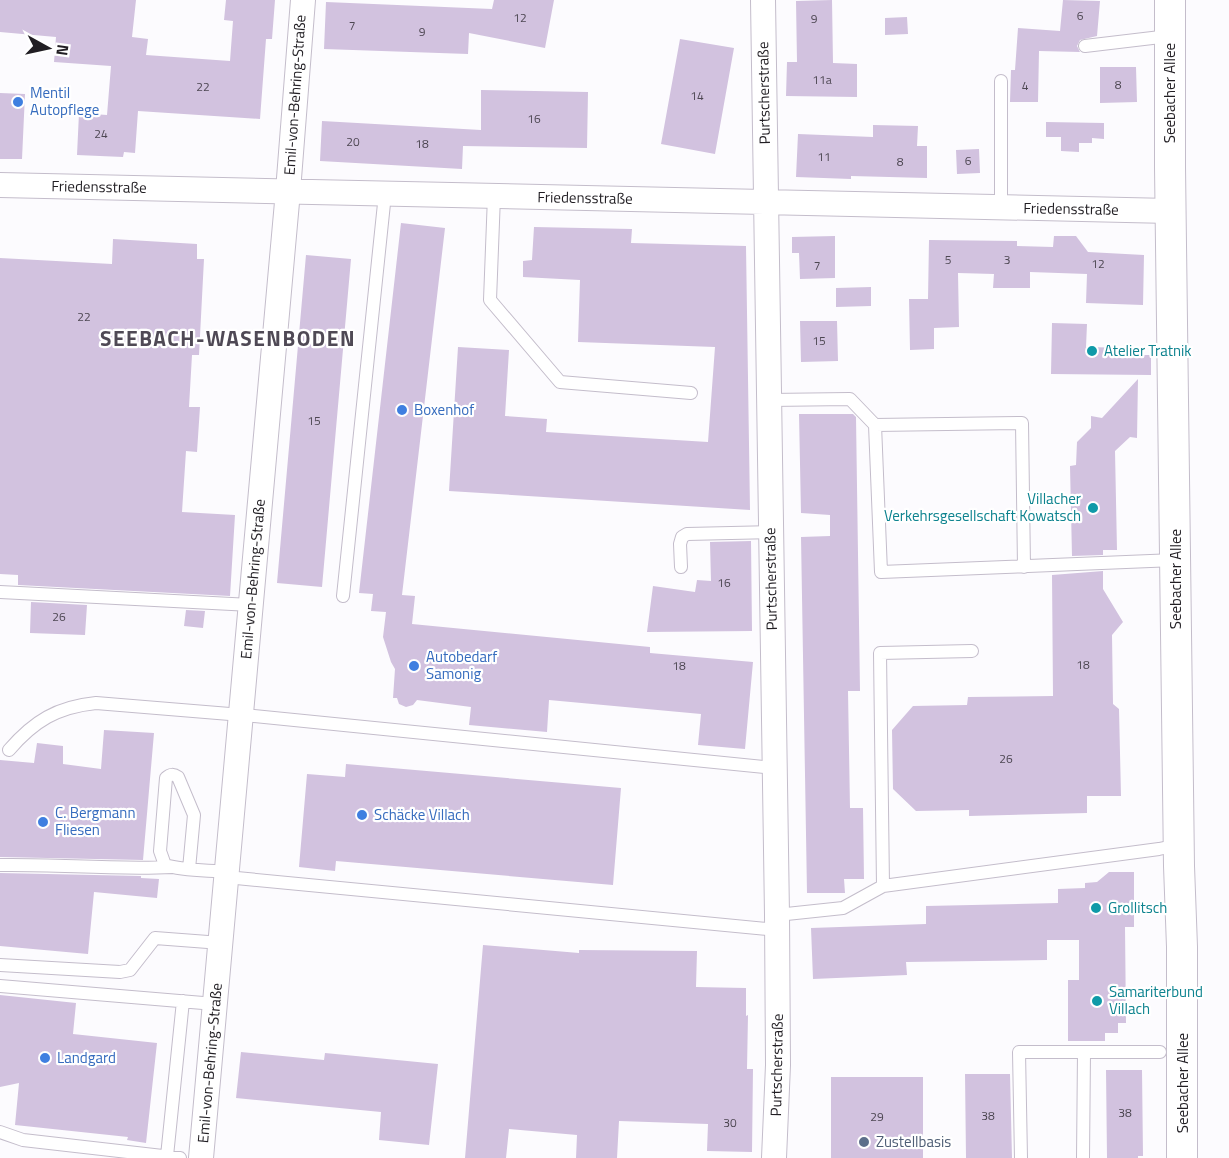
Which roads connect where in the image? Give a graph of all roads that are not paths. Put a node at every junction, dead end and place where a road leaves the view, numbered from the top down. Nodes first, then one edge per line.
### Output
1 (303, 0) edge
2 (763, 0) edge
3 (1170, 0) edge
4 (1170, 36) junction
5 (1085, 46) dead end
6 (1001, 81) dead end
7 (0, 185) edge
8 (288, 191) junction
9 (385, 194) junction
10 (494, 196) junction
11 (765, 202) junction
12 (1001, 207) junction
13 (1170, 211) junction
14 (691, 393) dead end
15 (769, 400) junction
16 (875, 425) junction
17 (771, 532) junction
18 (1176, 560) junction
19 (681, 567) dead end
20 (1024, 567) junction
21 (0, 592) edge
22 (343, 596) dead end
23 (250, 605) junction
24 (972, 651) dead end
25 (241, 714) junction
26 (9, 750) dead end
27 (774, 768) junction
28 (1179, 845) junction
29 (0, 865) edge
30 (172, 867) junction
31 (189, 869) junction
32 (227, 875) junction
33 (884, 886) junction
34 (777, 923) junction
35 (221, 943) junction
36 (0, 965) edge
37 (0, 986) edge
38 (183, 1002) junction
39 (215, 1004) junction
40 (1084, 1052) junction
41 (1160, 1052) dead end
42 (0, 1132) edge
43 (167, 1156) junction
44 (180, 1158) edge
45 (201, 1158) edge
46 (774, 1158) edge
47 (1021, 1158) edge
48 (1083, 1158) edge
49 (1182, 1158) edge

1 - 8 street, Emil-von-Behring-Straße
2 - 11 street, Purtscherstraße
3 - 4 street, Seebacher Allee
4 - 5 lane
4 - 13 street, Seebacher Allee
6 - 12 lane
7 - 8 street, Friedensstraße
8 - 9 street, Friedensstraße
8 - 23 street, Emil-von-Behring-Straße
9 - 10 street, Friedensstraße
9 - 22 lane
10 - 11 street, Friedensstraße
10 - 14 lane
11 - 12 street, Friedensstraße
11 - 15 street, Purtscherstraße
12 - 13 street, Friedensstraße
13 - 18 street, Seebacher Allee
15 - 16 lane
15 - 17 street, Purtscherstraße
16 - 20 lane
16 - 20 lane
17 - 19 lane
17 - 27 street, Purtscherstraße
18 - 20 lane
18 - 28 street, Seebacher Allee
21 - 23 lane
23 - 25 street, Emil-von-Behring-Straße
24 - 33 lane
25 - 26 lane
25 - 27 lane
25 - 32 street, Emil-von-Behring-Straße
27 - 34 street, Purtscherstraße
28 - 33 lane
28 - 49 street, Seebacher Allee
29 - 30 lane
30 - 31 lane
30 - 31 lane
31 - 32 lane
32 - 34 lane
32 - 35 street, Emil-von-Behring-Straße
33 - 34 lane
34 - 46 street, Purtscherstraße
35 - 36 lane
35 - 39 street, Emil-von-Behring-Straße
37 - 38 lane
38 - 39 lane
38 - 43 lane
39 - 45 street, Emil-von-Behring-Straße
40 - 41 lane
40 - 47 lane
40 - 48 lane
42 - 43 lane
43 - 44 lane

